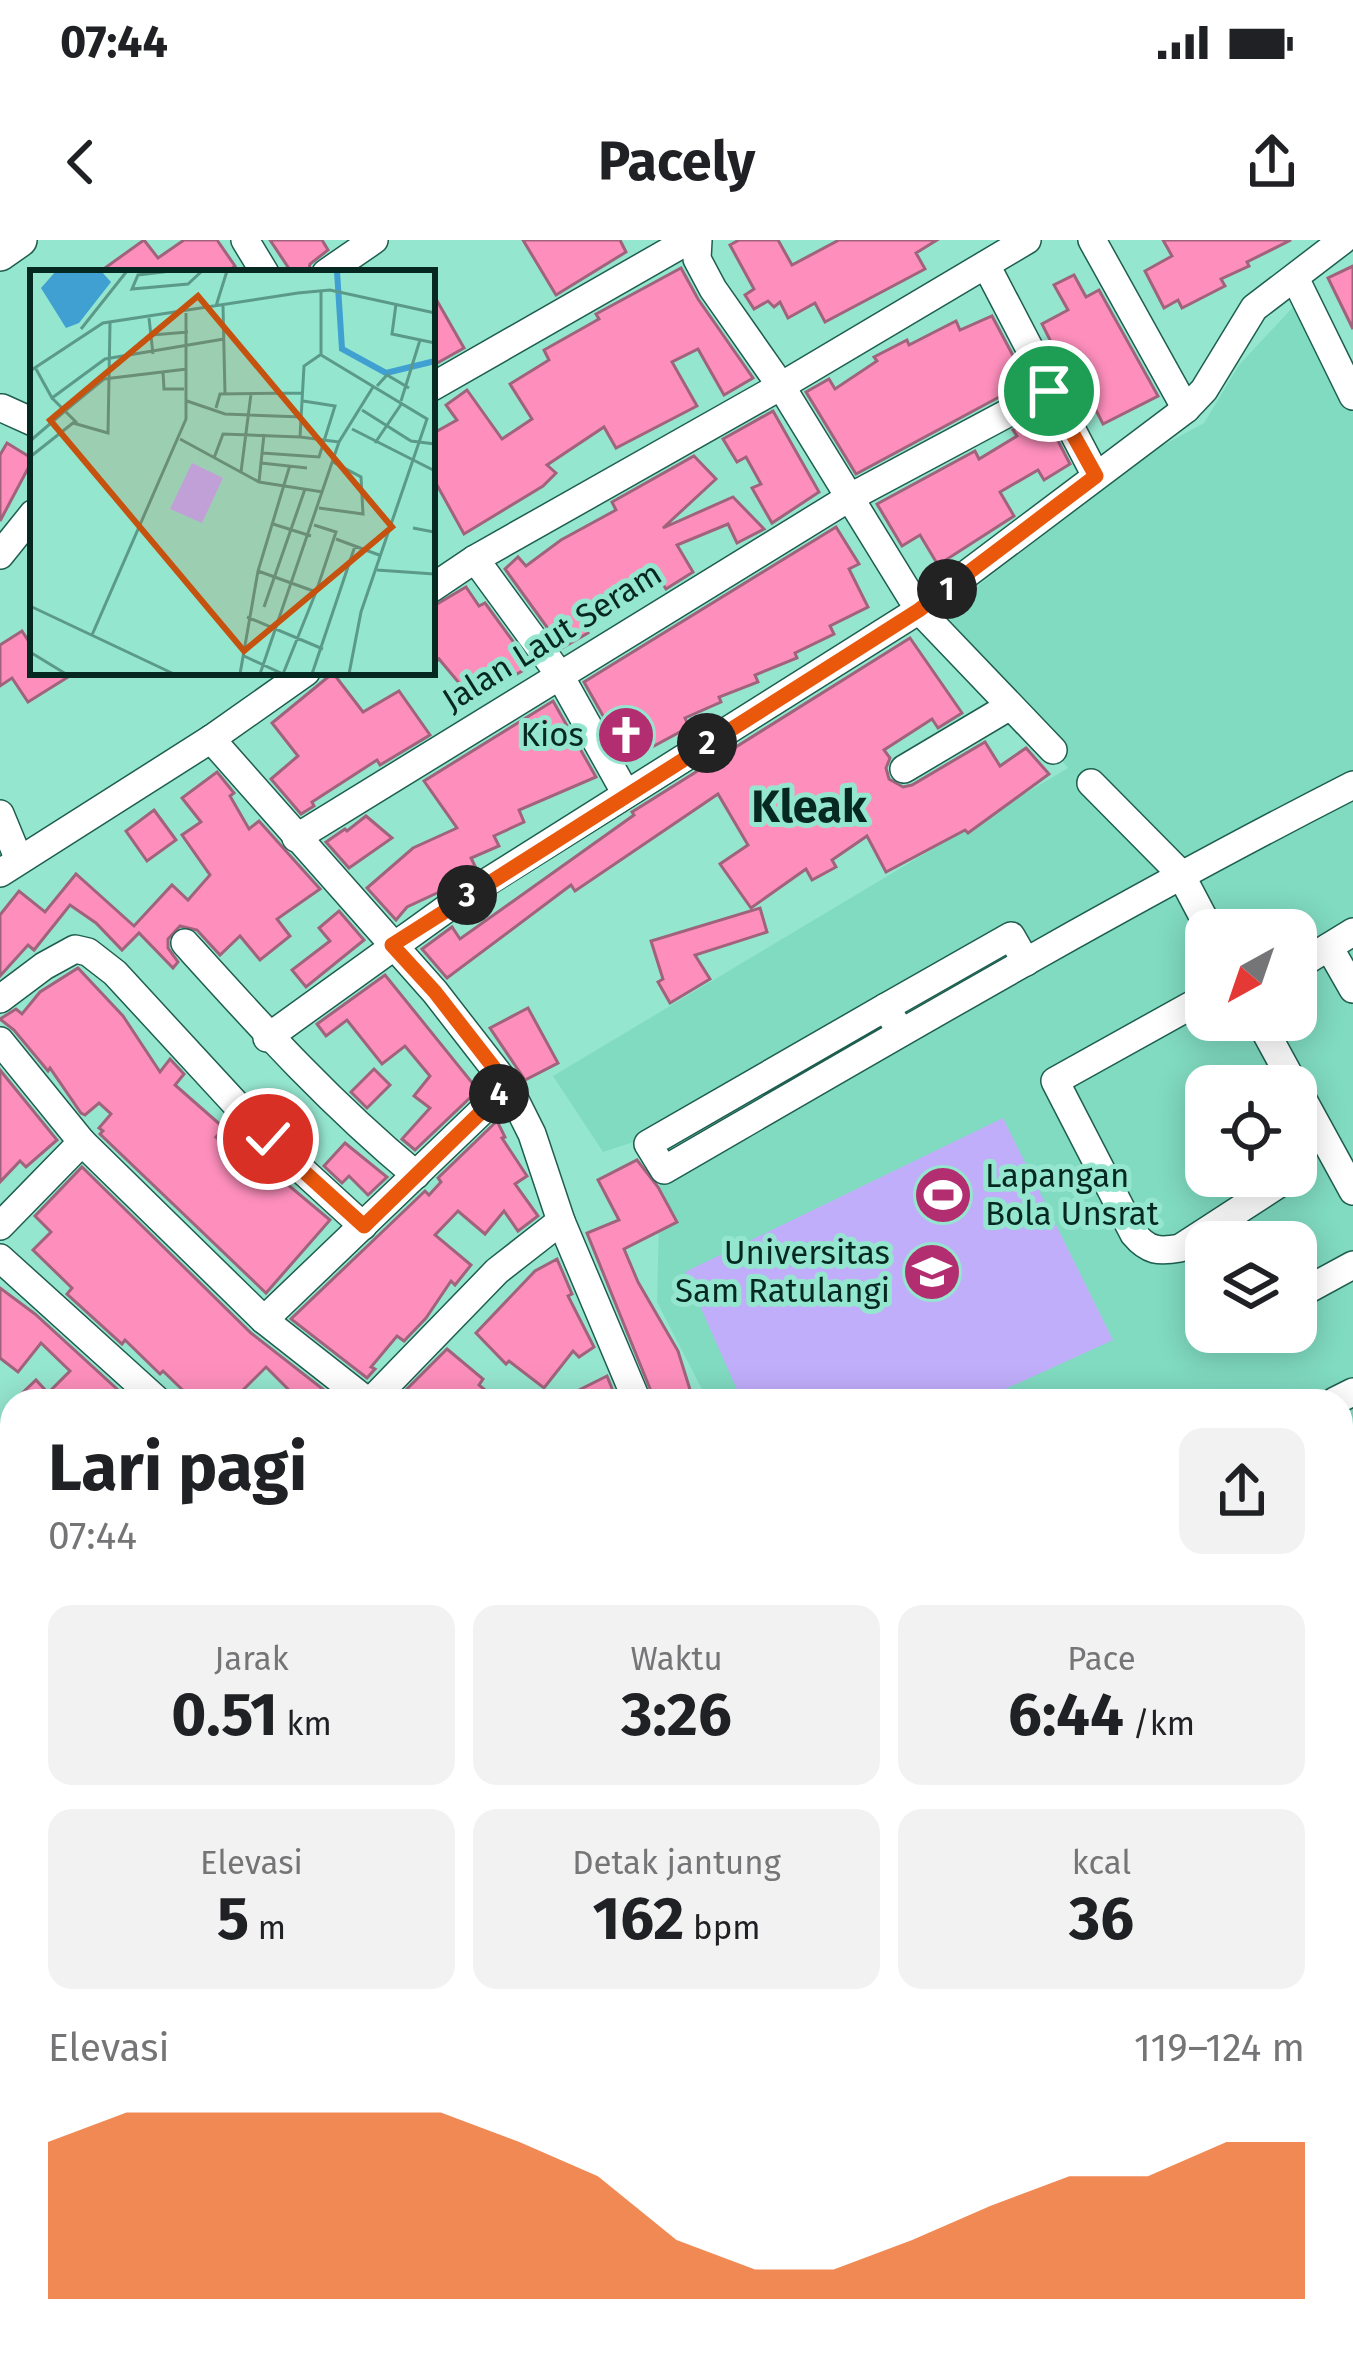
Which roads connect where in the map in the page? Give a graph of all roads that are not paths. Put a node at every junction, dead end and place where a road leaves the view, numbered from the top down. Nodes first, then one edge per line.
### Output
1 (20, 240) edge
2 (245, 240) edge
3 (374, 240) edge
4 (693, 240) edge
5 (1027, 240) edge
6 (1092, 240) edge
7 (1343, 240) edge
8 (0, 254) edge
9 (986, 265) junction
10 (263, 270) edge
11 (330, 270) edge
12 (1294, 278) junction
13 (1350, 382) edge
14 (435, 385) edge
15 (781, 386) junction
16 (1049, 391) junction
17 (2, 408) edge
18 (1186, 409) junction
19 (30, 421) edge
20 (1096, 476) junction
21 (848, 499) junction
22 (30, 518) edge
23 (0, 556) edge
24 (476, 559) junction
25 (435, 586) edge
26 (919, 610) junction
27 (559, 674) junction
28 (301, 675) edge
29 (1010, 706) junction
30 (211, 739) junction
31 (1053, 750) dead end
32 (904, 769) dead end
33 (1091, 783) dead end
34 (1353, 785) edge
35 (626, 794) junction
36 (0, 814) edge
37 (296, 838) junction
38 (10, 867) edge
39 (1180, 873) junction
40 (1199, 909) edge
41 (1341, 940) edge
42 (184, 943) dead end
43 (392, 945) junction
44 (1026, 962) junction
45 (1353, 989) edge
46 (0, 999) edge
47 (886, 1007) junction
48 (1185, 1009) edge
49 (901, 1034) junction
50 (267, 1037) junction
51 (0, 1041) edge
52 (766, 1077) junction
53 (508, 1086) junction
54 (780, 1102) junction
55 (1317, 1129) edge
56 (82, 1142) junction
57 (416, 1175) junction
58 (1353, 1191) edge
59 (1256, 1197) edge
60 (561, 1222) junction
61 (0, 1226) edge
62 (364, 1226) junction
63 (0, 1258) edge
64 (1353, 1265) edge
65 (1317, 1285) edge
66 (264, 1320) junction
67 (145, 1389) edge
68 (353, 1389) edge
69 (381, 1389) edge
70 (632, 1389) edge

1 - 8 main road
2 - 10 street
3 - 11 street
4 - 14 street
4 - 15 street
5 - 9 street
6 - 18 street
7 - 12 street
9 - 15 street
9 - 16 street
12 - 13 street
12 - 18 street
15 - 21 street
15 - 24 street
16 - 20 street
16 - 21 street, Jalan Laut Seram
17 - 19 street
18 - 20 street
20 - 26 street
21 - 26 street
21 - 27 street, Jalan Laut Seram
22 - 23 street
24 - 25 street
24 - 27 street
26 - 29 street
26 - 35 street
27 - 35 street
27 - 37 street, Jalan Laut Seram
28 - 30 street
29 - 31 street
29 - 32 street
30 - 37 street
30 - 38 street
33 - 39 street
34 - 39 street
35 - 43 street
36 - 38 street
37 - 43 street
39 - 40 street
39 - 44 street
41 - 45 street
42 - 50 street
43 - 50 street
43 - 53 street
44 - 47 street
44 - 49 street
46 - 62 street
47 - 49 street
47 - 52 street
48 - 59 street
49 - 54 street
50 - 57 street
51 - 56 street
52 - 54 street
52 - 54 street
53 - 57 street
53 - 60 street
55 - 58 street
56 - 61 street
56 - 66 street
57 - 62 street
60 - 69 street
60 - 70 street
62 - 66 street
63 - 67 street
64 - 65 street
66 - 68 street

